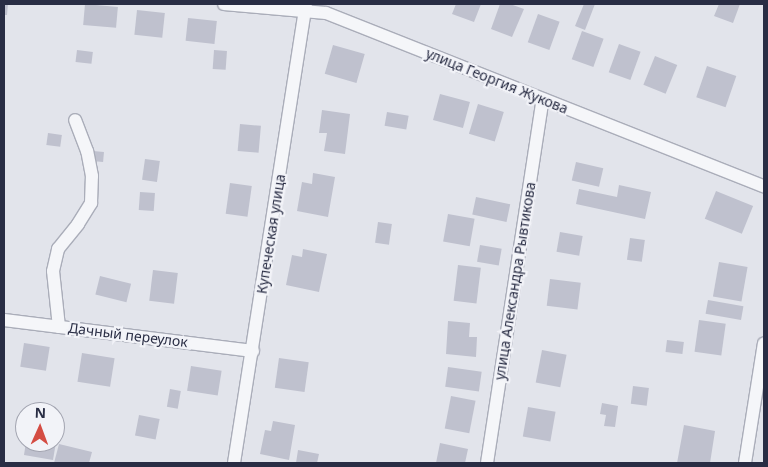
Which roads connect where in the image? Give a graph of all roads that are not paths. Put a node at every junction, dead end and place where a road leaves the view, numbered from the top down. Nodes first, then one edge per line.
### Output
1 (224, 4) edge
2 (305, 8) edge
3 (543, 99) junction
4 (75, 120) dead end
5 (764, 186) edge
6 (4, 320) edge
7 (59, 327) junction
8 (764, 343) edge
9 (253, 351) junction
10 (234, 463) edge
11 (487, 463) edge
12 (744, 463) edge

1 - 2 street, улица Георгия Жукова
2 - 3 street, улица Георгия Жукова
2 - 9 street, Купеческая улица
3 - 5 street, улица Георгия Жукова
3 - 11 street, улица Александра Рывтикова
4 - 7 street
6 - 7 street, Дачный переулок
7 - 9 street, Дачный переулок
8 - 12 street
9 - 10 street, Купеческая улица

